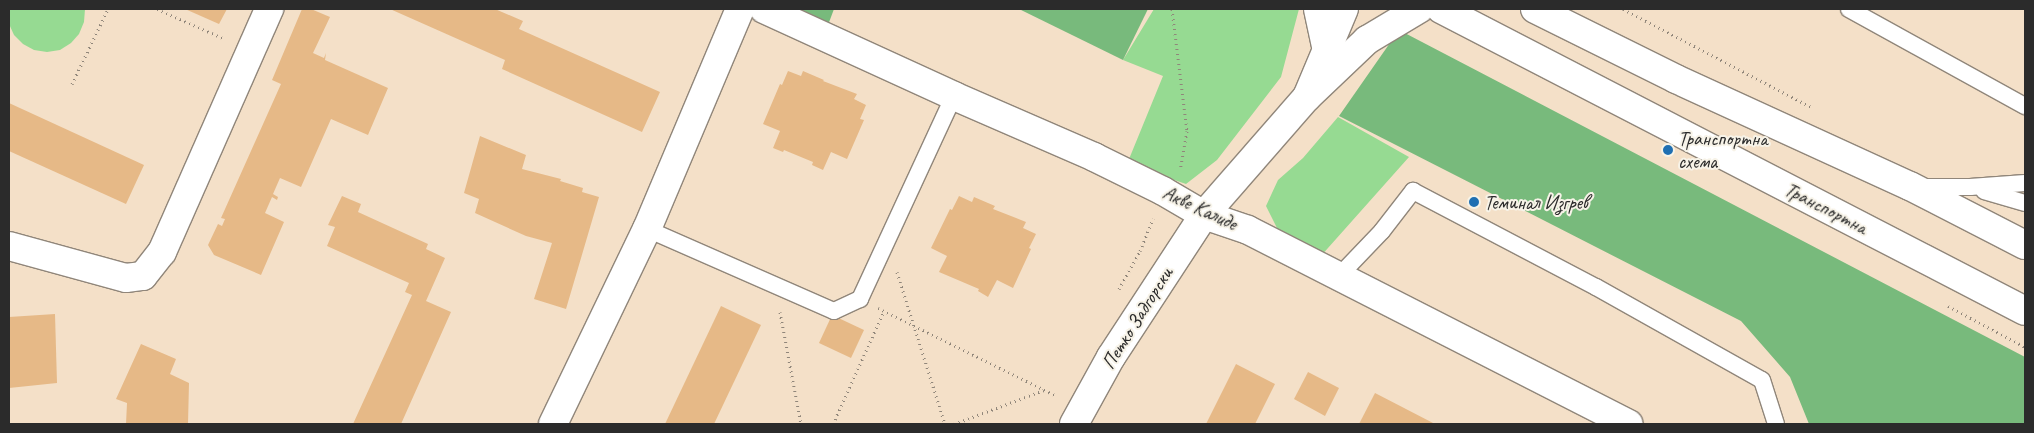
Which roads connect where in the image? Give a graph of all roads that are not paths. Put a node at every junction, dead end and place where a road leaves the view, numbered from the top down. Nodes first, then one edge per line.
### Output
1 (269, 9) edge
2 (740, 9) edge
3 (764, 9) edge
4 (1318, 9) edge
5 (1344, 9) edge
6 (1419, 9) edge
7 (1441, 9) edge
8 (1535, 9) edge
9 (1849, 9) edge
10 (1327, 52) junction
11 (954, 96) junction
12 (1308, 97) junction
13 (2025, 106) edge
14 (2025, 182) edge
15 (1910, 186) junction
16 (1970, 187) junction
17 (2025, 203) edge
18 (1204, 215) junction
19 (647, 228) junction
20 (2025, 245) edge
21 (9, 246) edge
22 (1339, 276) junction
23 (2025, 311) edge
24 (554, 424) edge
25 (1074, 424) edge
26 (1628, 424) edge
27 (1776, 424) edge

1 - 21 street
2 - 19 street
3 - 11 street, Акве Калиде
4 - 10 street
5 - 10 street
6 - 12 street
7 - 23 street, Транспортна
8 - 15 street
9 - 13 lane
10 - 12 street
11 - 18 street, Акве Калиде
11 - 19 lane
12 - 18 street, Петко Задгорски
14 - 16 lane
15 - 16 lane
15 - 20 street
16 - 17 lane
18 - 22 street, Акве Калиде
18 - 25 street, Петко Задгорски
19 - 24 street
22 - 26 street, Акве Калиде
22 - 27 lane

